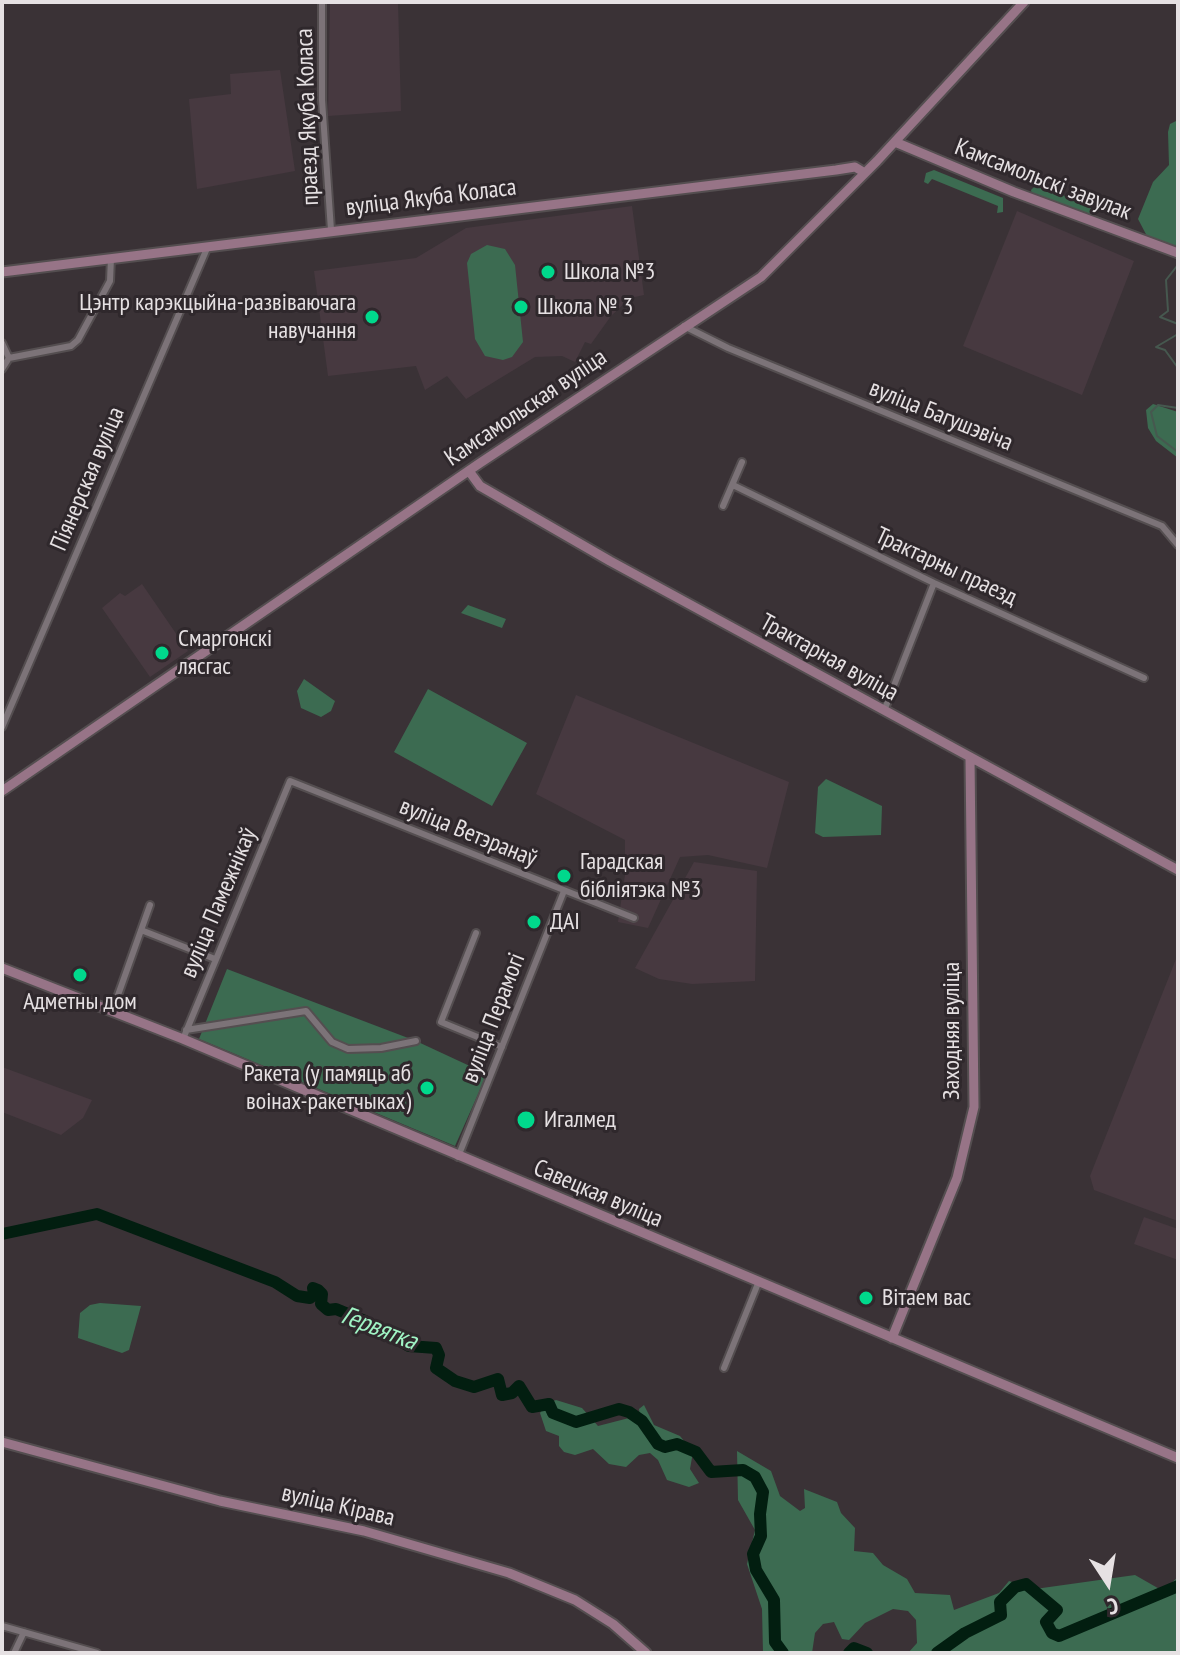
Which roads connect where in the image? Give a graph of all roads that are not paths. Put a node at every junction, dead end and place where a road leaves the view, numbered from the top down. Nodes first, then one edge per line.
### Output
1 (322, 2) edge
2 (1024, 2) edge
3 (895, 142) junction
4 (865, 173) junction
5 (331, 230) junction
6 (208, 246) junction
7 (1178, 253) edge
8 (111, 258) junction
9 (2, 272) edge
10 (684, 326) junction
11 (2, 343) edge
12 (9, 358) junction
13 (2, 369) edge
14 (742, 462) dead end
15 (469, 471) junction
16 (735, 486) junction
17 (723, 506) dead end
18 (1178, 545) edge
19 (934, 583) junction
20 (1144, 678) dead end
21 (884, 711) junction
22 (2, 727) edge
23 (970, 758) junction
24 (290, 781) joint
25 (2, 791) edge
26 (1178, 870) edge
27 (564, 891) junction
28 (150, 905) dead end
29 (634, 918) dead end
30 (141, 930) junction
31 (476, 933) dead end
32 (215, 959) junction
33 (2, 968) edge
34 (112, 1012) junction
35 (184, 1035) junction
36 (416, 1041) dead end
37 (502, 1047) junction
38 (458, 1157) junction
39 (759, 1281) junction
40 (892, 1338) junction
41 (724, 1368) dead end
42 (2, 1442) edge
43 (1178, 1458) edge
44 (2, 1626) edge
45 (24, 1632) junction
46 (14, 1653) edge
47 (97, 1653) edge
48 (646, 1653) edge

1 - 5 street, праезд Якуба Коласа
2 - 3 main road, Камсамольская вуліца
3 - 4 main road, Камсамольская вуліца
3 - 7 main road, Камсамольскі завулак
4 - 5 main road, вуліца Якуба Коласа
4 - 10 main road, Камсамольская вуліца
5 - 6 main road, вуліца Якуба Коласа
6 - 8 main road, вуліца Якуба Коласа
6 - 22 street, Піянерская вуліца
8 - 9 main road, вуліца Якуба Коласа
8 - 12 street
10 - 15 main road, Камсамольская вуліца
10 - 18 street, вуліца Багушэвіча
11 - 12 street
12 - 13 street
14 - 16 street
15 - 21 main road, Трактарная вуліца
15 - 25 main road, Камсамольская вуліца
16 - 17 street
16 - 19 street, Трактарны праезд
19 - 20 street, Трактарны праезд
19 - 21 street
21 - 23 main road, Трактарная вуліца
23 - 26 main road, Трактарная вуліца
23 - 40 main road, Заходняя вуліца
24 - 27 street, вуліца Ветэранаў
24 - 32 street, вуліца Памежнікаў
27 - 29 street, вуліца Ветэранаў
27 - 37 street, вуліца Перамогі
28 - 30 street
30 - 32 street
30 - 34 street
31 - 37 street
32 - 35 street, вуліца Памежнікаў
33 - 34 main road, Савецкая вуліца
34 - 35 main road, Савецкая вуліца
35 - 36 street
35 - 38 main road, Савецкая вуліца
37 - 38 street, вуліца Перамогі
38 - 39 main road, Савецкая вуліца
39 - 40 main road, Савецкая вуліца
39 - 41 street
40 - 43 main road, Савецкая вуліца
42 - 48 main road, вуліца Кірава
44 - 45 street
45 - 46 street
45 - 47 street

